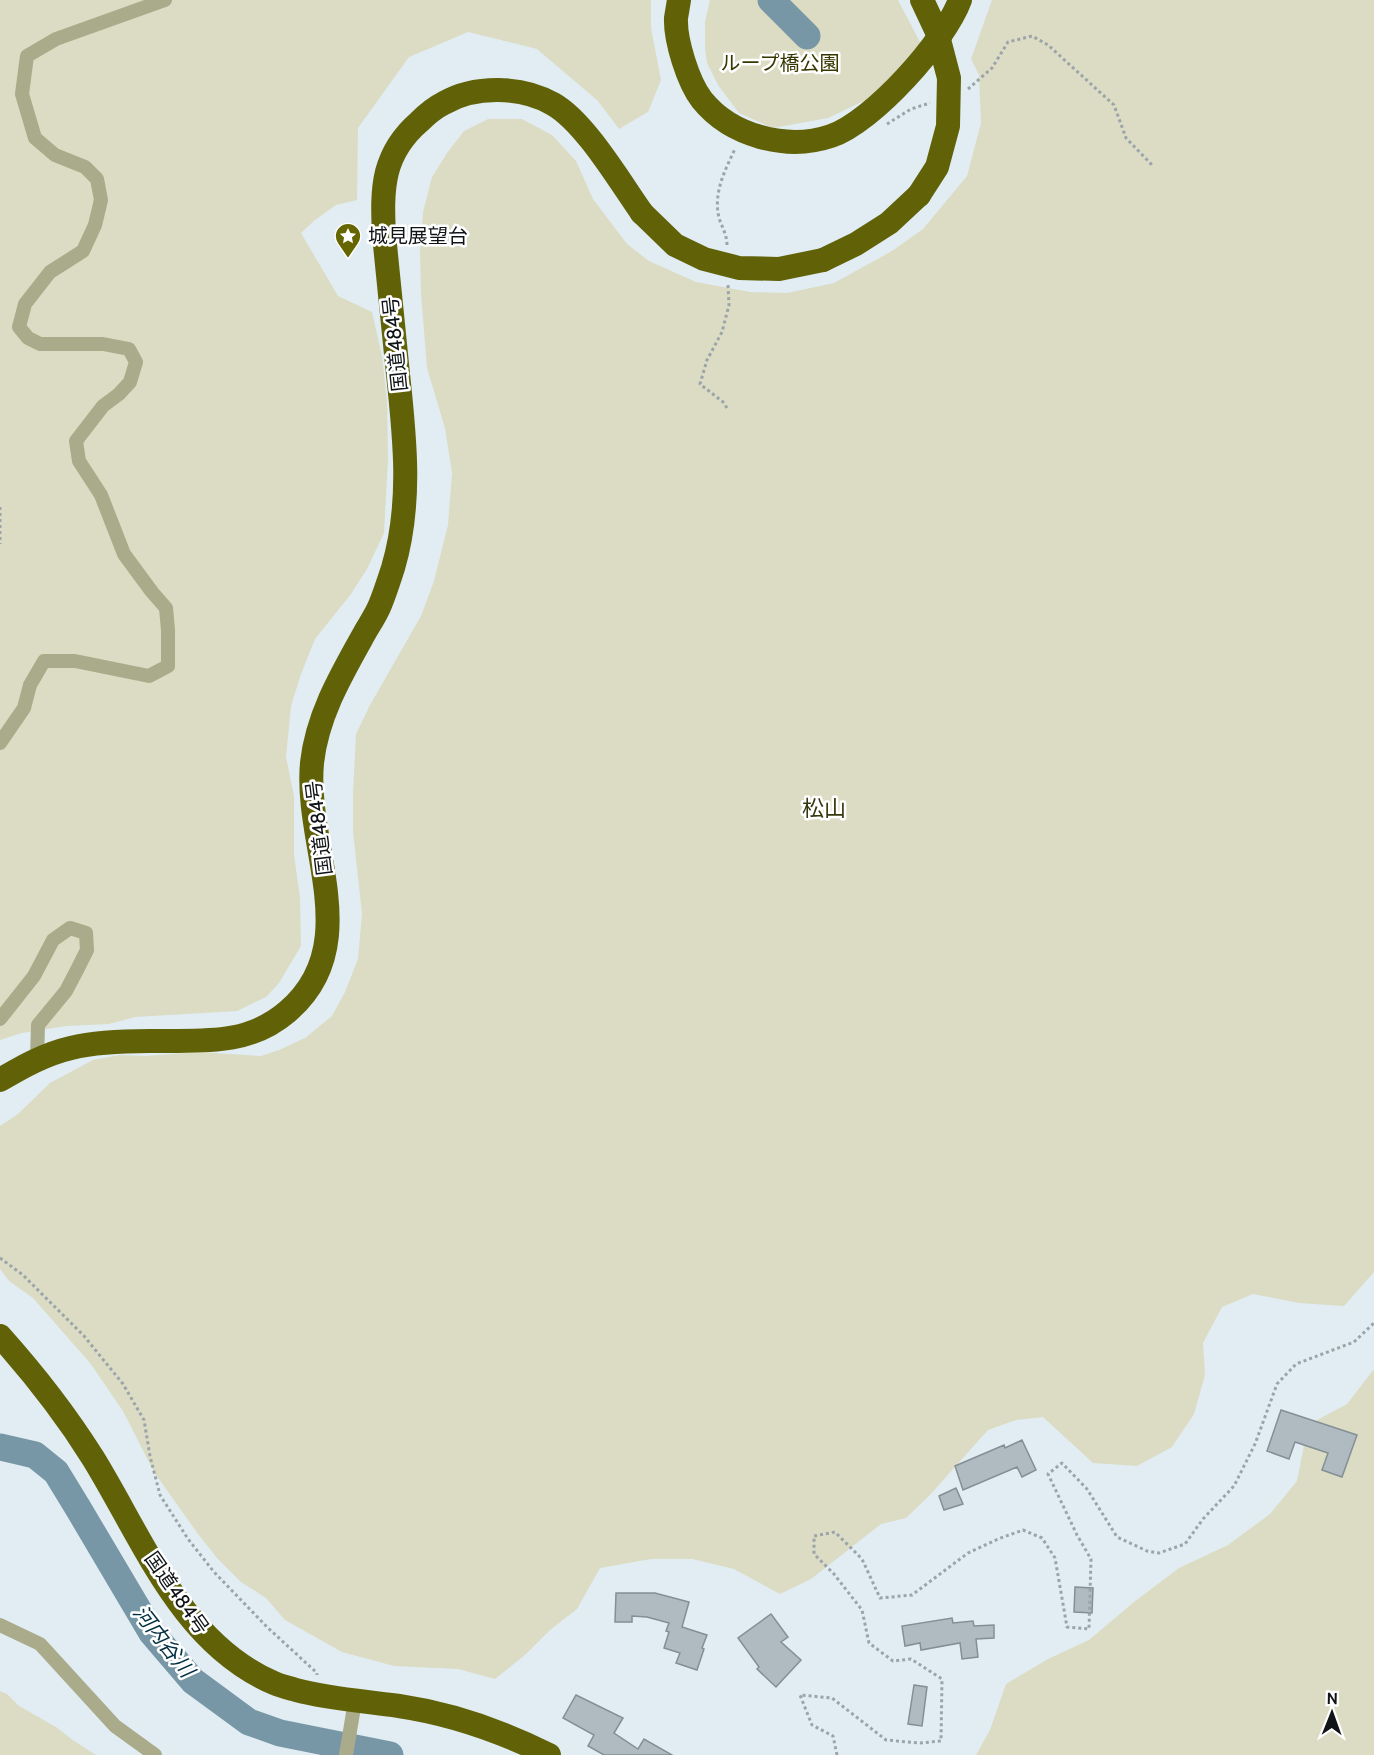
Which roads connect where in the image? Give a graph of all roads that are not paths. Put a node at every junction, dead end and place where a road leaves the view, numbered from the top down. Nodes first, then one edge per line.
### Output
1 (165, 0) edge
2 (680, 0) edge
3 (922, 0) edge
4 (960, 0) edge
5 (0, 743) edge
6 (0, 1019) edge
7 (37, 1059) junction
8 (0, 1080) edge
9 (0, 1336) edge
10 (0, 1625) edge
11 (355, 1701) junction
12 (154, 1755) edge
13 (346, 1755) edge
14 (549, 1755) edge

1 - 5 street
2 - 4 highway
3 - 7 highway, 国道484号, bridge
6 - 7 street
7 - 8 highway, 国道484号
9 - 11 highway, 国道484号
10 - 12 street
11 - 13 street
11 - 14 highway, 国道484号

